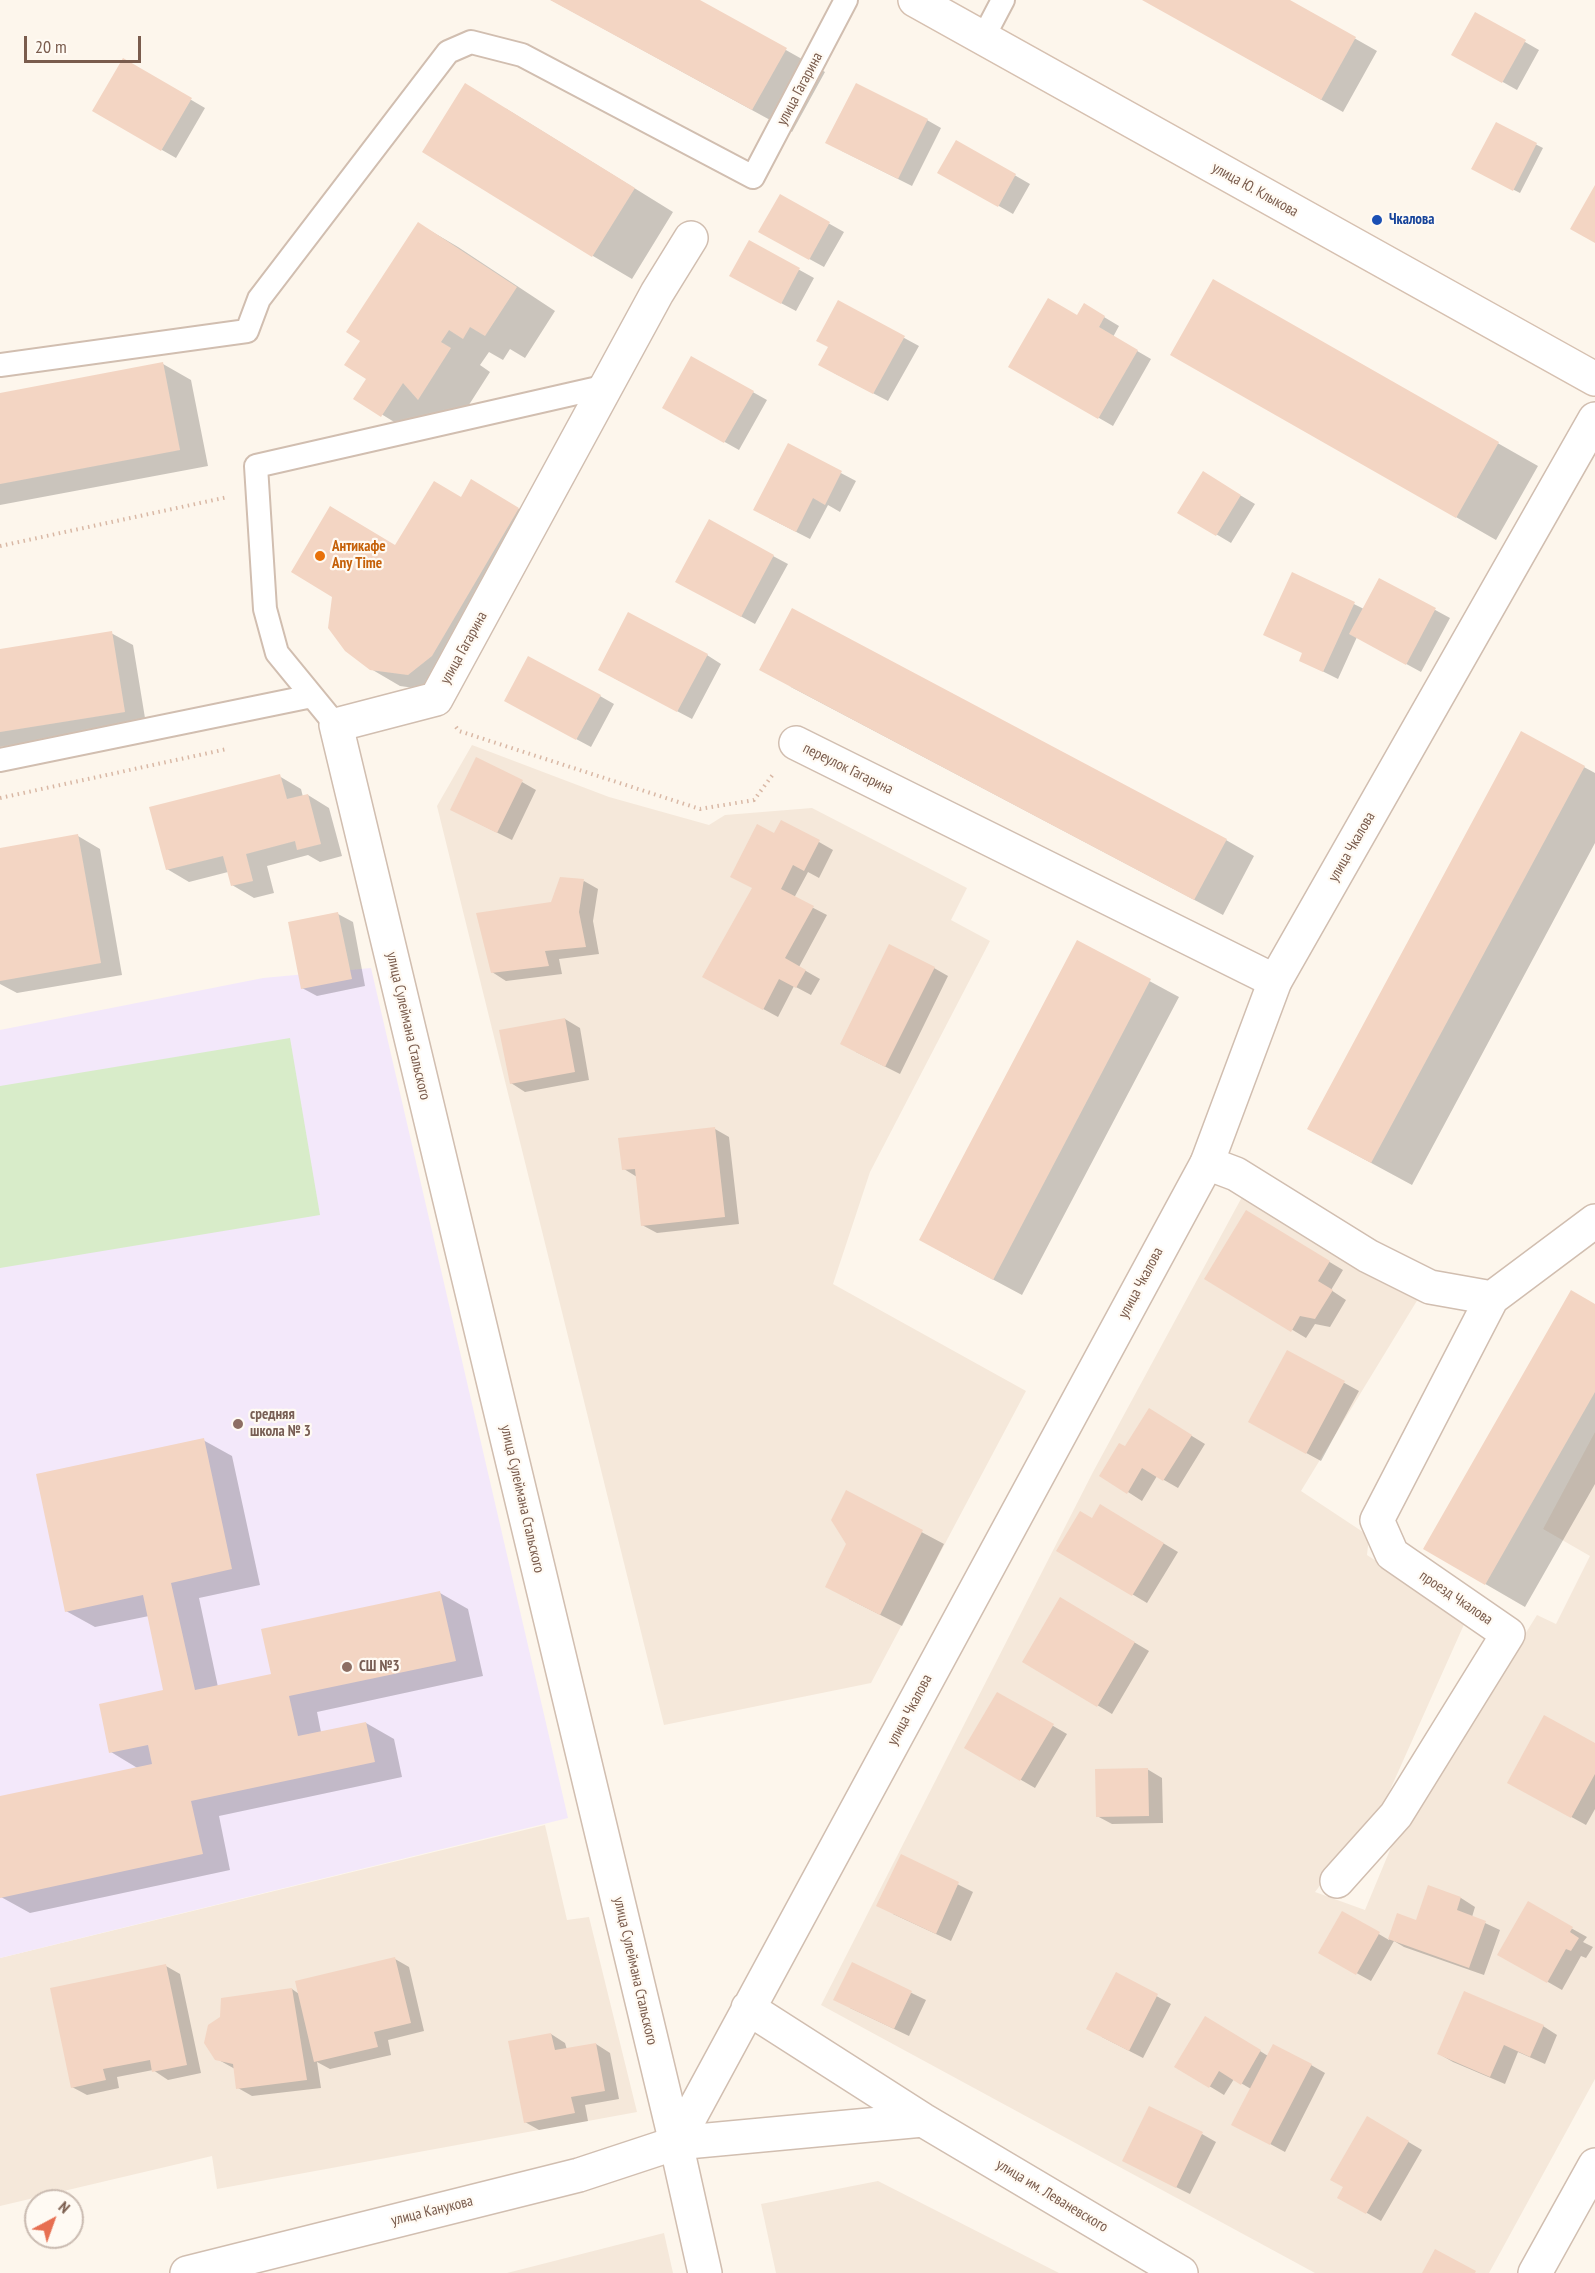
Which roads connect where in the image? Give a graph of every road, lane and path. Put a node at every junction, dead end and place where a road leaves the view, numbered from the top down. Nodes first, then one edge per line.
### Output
1 (846, 0) edge
2 (915, 0) edge
3 (1003, 0) edge
4 (983, 38) junction
5 (691, 238) dead end
6 (0, 365) edge
7 (1595, 379) edge
8 (607, 386) junction
9 (1595, 419) edge
10 (231, 496) dead end
11 (0, 546) edge
12 (312, 696) junction
13 (436, 699) junction
14 (336, 725) junction
15 (796, 743) joint
16 (232, 748) dead end
17 (0, 760) edge
18 (0, 798) edge
19 (1275, 981) junction
20 (1207, 1162) junction
21 (1595, 1221) edge
22 (1492, 1298) junction
23 (1337, 1881) dead end
24 (748, 2008) junction
25 (923, 2120) junction
26 (676, 2143) junction
27 (1595, 2165) edge
28 (187, 2273) edge
29 (705, 2273) edge
30 (1181, 2273) edge
31 (1535, 2273) edge

1 - 6 lane, улица Гагарина
2 - 4 street, улица Ю. Клыкова
3 - 4 lane
4 - 7 street, улица Ю. Клыкова
5 - 8 street, улица Гагарина
8 - 12 lane
8 - 13 street, улица Гагарина
9 - 19 street, улица Чкалова
10 - 11 path
12 - 14 lane
12 - 17 lane
13 - 14 street, улица Гагарина
13 - 15 path, переулок Гагарина
14 - 26 street, улица Сулеймана Стальского
15 - 19 street, переулок Гагарина
16 - 18 path
19 - 20 street, улица Чкалова
20 - 22 street
20 - 24 street, улица Чкалова
21 - 22 street, проезд Чкалова
22 - 23 street, проезд Чкалова
24 - 25 street, улица им. Леваневского
24 - 26 street, улица Чкалова
25 - 26 street
25 - 30 street, улица им. Леваневского
26 - 28 street, улица Канукова
26 - 29 street, улица Сулеймана Стальского
27 - 31 street

